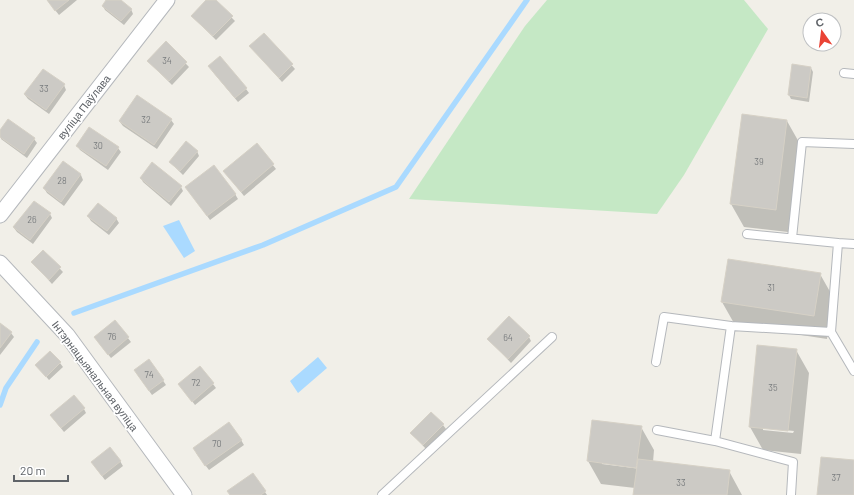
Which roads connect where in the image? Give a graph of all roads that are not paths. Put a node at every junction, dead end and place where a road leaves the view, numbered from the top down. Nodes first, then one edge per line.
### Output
1 (167, 0) edge
2 (844, 73) dead end
3 (854, 74) edge
4 (854, 144) edge
5 (0, 215) edge
6 (747, 234) dead end
7 (792, 238) junction
8 (838, 243) junction
9 (854, 244) edge
10 (0, 263) edge
11 (732, 326) junction
12 (831, 332) junction
13 (552, 338) dead end
14 (656, 362) dead end
15 (854, 371) edge
16 (657, 430) dead end
17 (716, 441) junction
18 (184, 495) edge
19 (382, 495) edge
20 (791, 495) edge

1 - 5 street, вуліца Паўлава
2 - 3 lane
4 - 7 lane
6 - 7 lane
7 - 8 lane
8 - 9 lane
8 - 12 lane
10 - 18 street, Інтэрнацыянальная вуліца
11 - 12 lane
11 - 14 lane
11 - 17 lane
12 - 15 lane
13 - 19 lane
16 - 17 lane
17 - 20 lane

